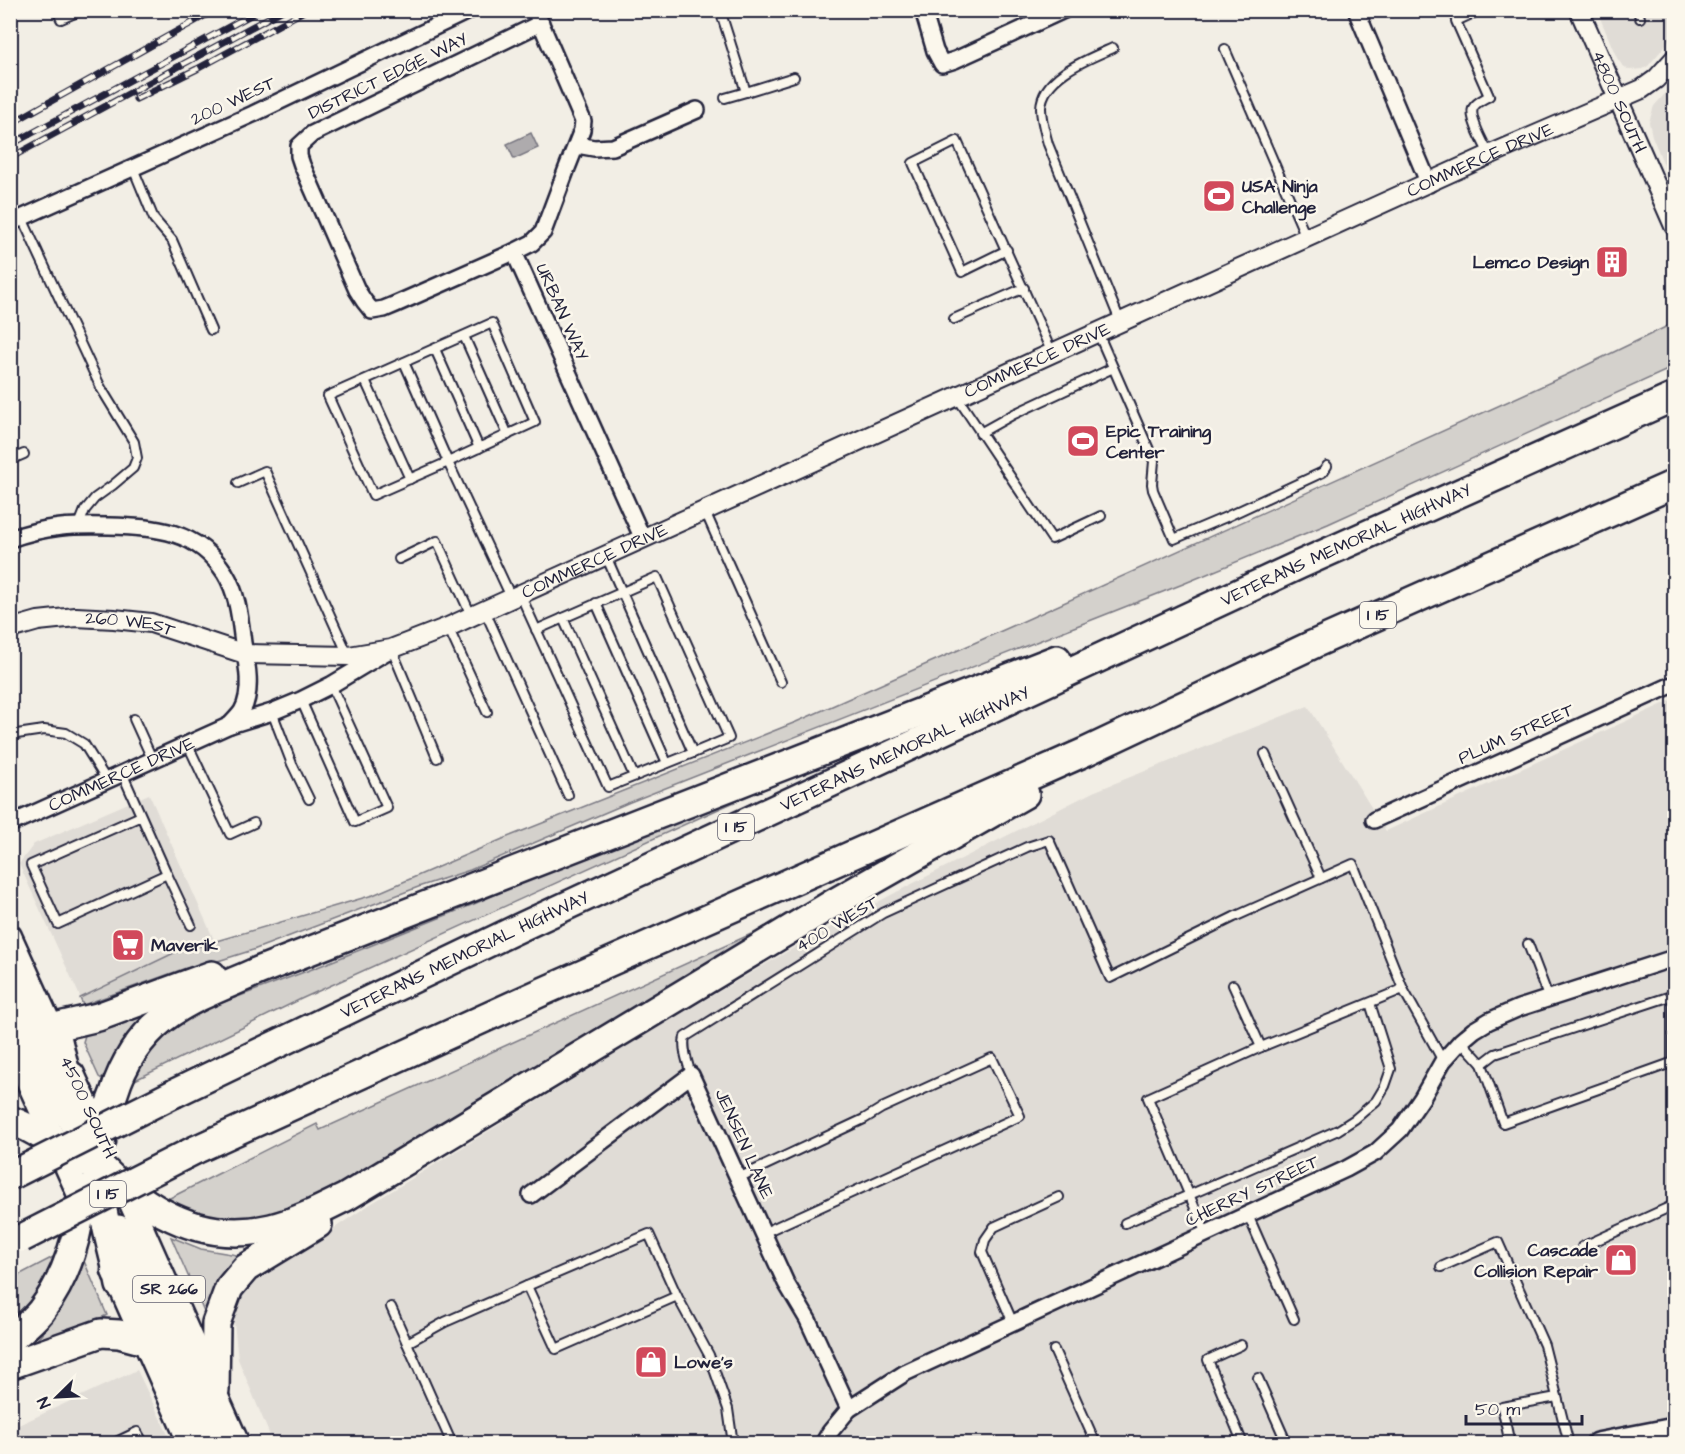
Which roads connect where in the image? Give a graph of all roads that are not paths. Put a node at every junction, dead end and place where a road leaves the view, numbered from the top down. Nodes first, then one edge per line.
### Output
1 (57, 10) edge
2 (82, 10) edge
3 (470, 10) edge
4 (720, 10) edge
5 (923, 10) edge
6 (1064, 10) edge
7 (1356, 10) edge
8 (1480, 10) edge
9 (1579, 10) edge
10 (538, 17) edge
11 (1113, 48) dead end
12 (1225, 49) dead end
13 (1674, 59) edge
14 (794, 77) dead end
15 (746, 92) junction
16 (725, 98) dead end
17 (1618, 100) junction
18 (697, 110) dead end
19 (577, 145) junction
20 (1489, 155) junction
21 (133, 168) junction
22 (1429, 184) junction
23 (16, 220) edge
24 (1674, 226) edge
25 (1307, 239) junction
26 (1007, 250) junction
27 (514, 252) junction
28 (1024, 288) junction
29 (954, 319) dead end
30 (1121, 323) junction
31 (211, 330) dead end
32 (1098, 333) junction
33 (464, 336) junction
34 (435, 349) junction
35 (1052, 354) junction
36 (404, 362) junction
37 (1113, 368) junction
38 (365, 380) junction
39 (957, 397) junction
40 (1674, 397) edge
41 (980, 433) junction
42 (508, 435) junction
43 (479, 448) junction
44 (24, 454) dead end
45 (10, 460) edge
46 (448, 462) junction
47 (1327, 466) dead end
48 (410, 479) junction
49 (238, 483) dead end
50 (1674, 484) edge
51 (705, 511) junction
52 (1101, 516) dead end
53 (79, 525) junction
54 (10, 539) edge
55 (643, 539) junction
56 (606, 556) junction
57 (399, 559) dead end
58 (1299, 565) junction
59 (622, 592) junction
60 (516, 596) junction
61 (596, 603) junction
62 (478, 614) junction
63 (563, 618) junction
64 (448, 627) junction
65 (10, 629) edge
66 (536, 630) junction
67 (391, 649) junction
68 (245, 654) junction
69 (348, 656) junction
70 (781, 682) dead end
71 (1674, 684) edge
72 (331, 685) junction
73 (301, 700) junction
74 (272, 712) junction
75 (487, 712) dead end
76 (134, 719) dead end
77 (230, 725) junction
78 (10, 735) edge
79 (188, 745) junction
80 (1085, 752) junction
81 (693, 753) junction
82 (1265, 754) dead end
83 (437, 758) dead end
84 (153, 761) junction
85 (667, 763) junction
86 (123, 775) junction
87 (634, 776) junction
88 (107, 781) junction
89 (568, 795) dead end
90 (309, 799) dead end
91 (141, 816) junction
92 (1374, 820) dead end
93 (254, 823) dead end
94 (10, 824) edge
95 (168, 874) junction
96 (1321, 878) junction
97 (191, 926) dead end
98 (10, 936) edge
99 (1528, 944) dead end
100 (1673, 958) edge
101 (258, 971) junction
102 (1233, 985) dead end
103 (1403, 988) junction
104 (10, 992) edge
105 (1674, 995) edge
106 (1549, 999) junction
107 (1370, 1003) junction
108 (55, 1034) junction
109 (1461, 1041) junction
110 (10, 1042) edge
111 (1261, 1047) junction
112 (1443, 1061) junction
113 (1482, 1064) junction
114 (691, 1075) junction
115 (10, 1120) edge
116 (78, 1138) junction
117 (90, 1167) junction
118 (10, 1176) edge
119 (738, 1178) junction
120 (1189, 1194) junction
121 (102, 1195) junction
122 (531, 1195) dead end
123 (346, 1197) junction
124 (1059, 1197) dead end
125 (1674, 1205) edge
126 (1248, 1215) junction
127 (1125, 1222) dead end
128 (763, 1233) junction
129 (1206, 1234) junction
130 (16, 1242) edge
131 (1582, 1247) dead end
132 (1441, 1267) dead end
133 (120, 1285) joint
134 (527, 1286) junction
135 (677, 1296) junction
136 (391, 1307) dead end
137 (1294, 1319) dead end
138 (1013, 1323) junction
139 (10, 1340) edge
140 (145, 1341) junction
141 (407, 1343) junction
142 (1241, 1345) dead end
143 (1054, 1350) dead end
144 (10, 1365) edge
145 (1258, 1378) dead end
146 (215, 1390) junction
147 (1557, 1397) junction
148 (849, 1409) junction
149 (1674, 1429) edge
150 (112, 1443) edge
151 (144, 1443) edge
152 (190, 1443) edge
153 (216, 1443) edge
154 (238, 1443) edge
155 (452, 1443) edge
156 (733, 1443) edge
157 (823, 1443) edge
158 (1096, 1443) edge
159 (1243, 1443) edge
160 (1287, 1443) edge
161 (1510, 1443) edge
162 (1569, 1443) edge
163 (1597, 1443) edge

1 - 2 lane
3 - 21 street, 200 WEST
4 - 15 lane
5 - 6 street
7 - 22 street
8 - 20 lane
9 - 17 street, 4800 SOUTH
10 - 19 street, URBAN WAY
10 - 27 street, DISTRICT EDGE WAY
11 - 30 lane
12 - 25 lane
13 - 17 street, COMMERCE DRIVE
14 - 15 lane
15 - 16 lane
17 - 20 street, COMMERCE DRIVE
17 - 24 street, 4800 SOUTH
18 - 19 street
19 - 27 street, URBAN WAY
20 - 22 street, COMMERCE DRIVE
21 - 23 street, 200 WEST
21 - 31 lane
22 - 25 street, COMMERCE DRIVE
23 - 53 lane
25 - 30 street, COMMERCE DRIVE
26 - 26 lane
26 - 28 lane
27 - 55 street, URBAN WAY
28 - 29 lane
28 - 35 lane
30 - 32 street, COMMERCE DRIVE
32 - 35 street, COMMERCE DRIVE
32 - 37 lane
33 - 34 lane
33 - 42 lane
33 - 42 lane
34 - 36 lane
34 - 43 lane
35 - 39 street, COMMERCE DRIVE
36 - 38 lane
36 - 46 lane
37 - 41 lane
37 - 47 lane
38 - 48 lane
38 - 48 lane
39 - 41 lane
39 - 51 street, COMMERCE DRIVE
40 - 58 highway, VETERANS MEMORIAL HIGHWAY / I 15
41 - 52 lane
42 - 43 lane
43 - 46 lane
44 - 45 lane
46 - 48 lane
46 - 60 lane
49 - 69 lane
50 - 80 highway, I 15
51 - 55 street, COMMERCE DRIVE
51 - 70 lane
53 - 54 street
53 - 68 street
55 - 56 street, COMMERCE DRIVE
56 - 59 lane
56 - 60 street, COMMERCE DRIVE
57 - 62 lane
58 - 101 highway
58 - 118 highway, VETERANS MEMORIAL HIGHWAY / I 15, bridge
59 - 61 lane
59 - 81 lane
59 - 81 lane
60 - 62 street, COMMERCE DRIVE
60 - 66 lane
61 - 63 lane
61 - 85 lane
62 - 64 street, COMMERCE DRIVE
62 - 89 lane
63 - 66 lane
63 - 87 lane
64 - 67 street, COMMERCE DRIVE
64 - 75 lane
65 - 68 street, 260 WEST
66 - 87 lane
67 - 69 street, COMMERCE DRIVE
67 - 72 street, COMMERCE DRIVE
67 - 83 lane
68 - 69 street, COMMERCE DRIVE
68 - 77 street
71 - 92 street, PLUM STREET
72 - 73 street, COMMERCE DRIVE
72 - 73 lane
73 - 74 street, COMMERCE DRIVE
74 - 77 street, COMMERCE DRIVE
74 - 90 lane
76 - 84 lane
77 - 79 street, COMMERCE DRIVE
78 - 88 lane
79 - 84 street, COMMERCE DRIVE
79 - 93 lane
80 - 123 highway
80 - 130 highway, I 15, bridge
81 - 85 lane
82 - 96 lane
84 - 86 street, COMMERCE DRIVE
85 - 87 lane
86 - 88 street, COMMERCE DRIVE
86 - 91 lane
88 - 94 street, COMMERCE DRIVE
91 - 95 lane
91 - 95 lane
95 - 97 lane
96 - 103 lane
96 - 114 lane, 400 WEST
98 - 108 main road
99 - 106 lane
100 - 105 lane
100 - 106 street, CHERRY STREET
101 - 108 highway
101 - 116 highway
102 - 111 lane
103 - 107 lane
103 - 112 lane
104 - 116 highway
105 - 113 lane
105 - 113 lane
106 - 109 street, CHERRY STREET
107 - 111 lane
107 - 120 lane
108 - 116 highway
109 - 112 street, CHERRY STREET
109 - 113 lane
110 - 116 main road, 4500 SOUTH / SR 266
111 - 120 lane
112 - 126 street, CHERRY STREET
114 - 119 street, JENSEN LANE
114 - 122 street
115 - 116 highway
116 - 117 highway
116 - 117 highway
116 - 121 main road, 4500 SOUTH / SR 266
116 - 121 main road, 4500 SOUTH / SR 266
117 - 121 highway
119 - 128 street, JENSEN LANE
119 - 128 lane
120 - 127 lane
120 - 129 lane
121 - 123 highway
121 - 133 highway
121 - 139 highway
121 - 146 main road, 4500 SOUTH / SR 266
121 - 153 highway
123 - 146 highway
124 - 138 lane
125 - 131 lane
126 - 129 street, CHERRY STREET
126 - 137 lane
128 - 148 street, JENSEN LANE
129 - 138 street, CHERRY STREET
132 - 147 lane
133 - 140 main road, SR 266
134 - 135 lane
134 - 135 lane
134 - 141 lane
135 - 156 lane
136 - 141 lane
138 - 148 street, CHERRY STREET
140 - 144 highway
140 - 152 main road, SR 266
141 - 155 lane
142 - 159 lane
143 - 158 lane
145 - 160 lane
146 - 154 main road, 4500 SOUTH / SR 266
147 - 161 lane
147 - 162 lane
148 - 157 street, CHERRY STREET
149 - 163 main road
150 - 151 lane

